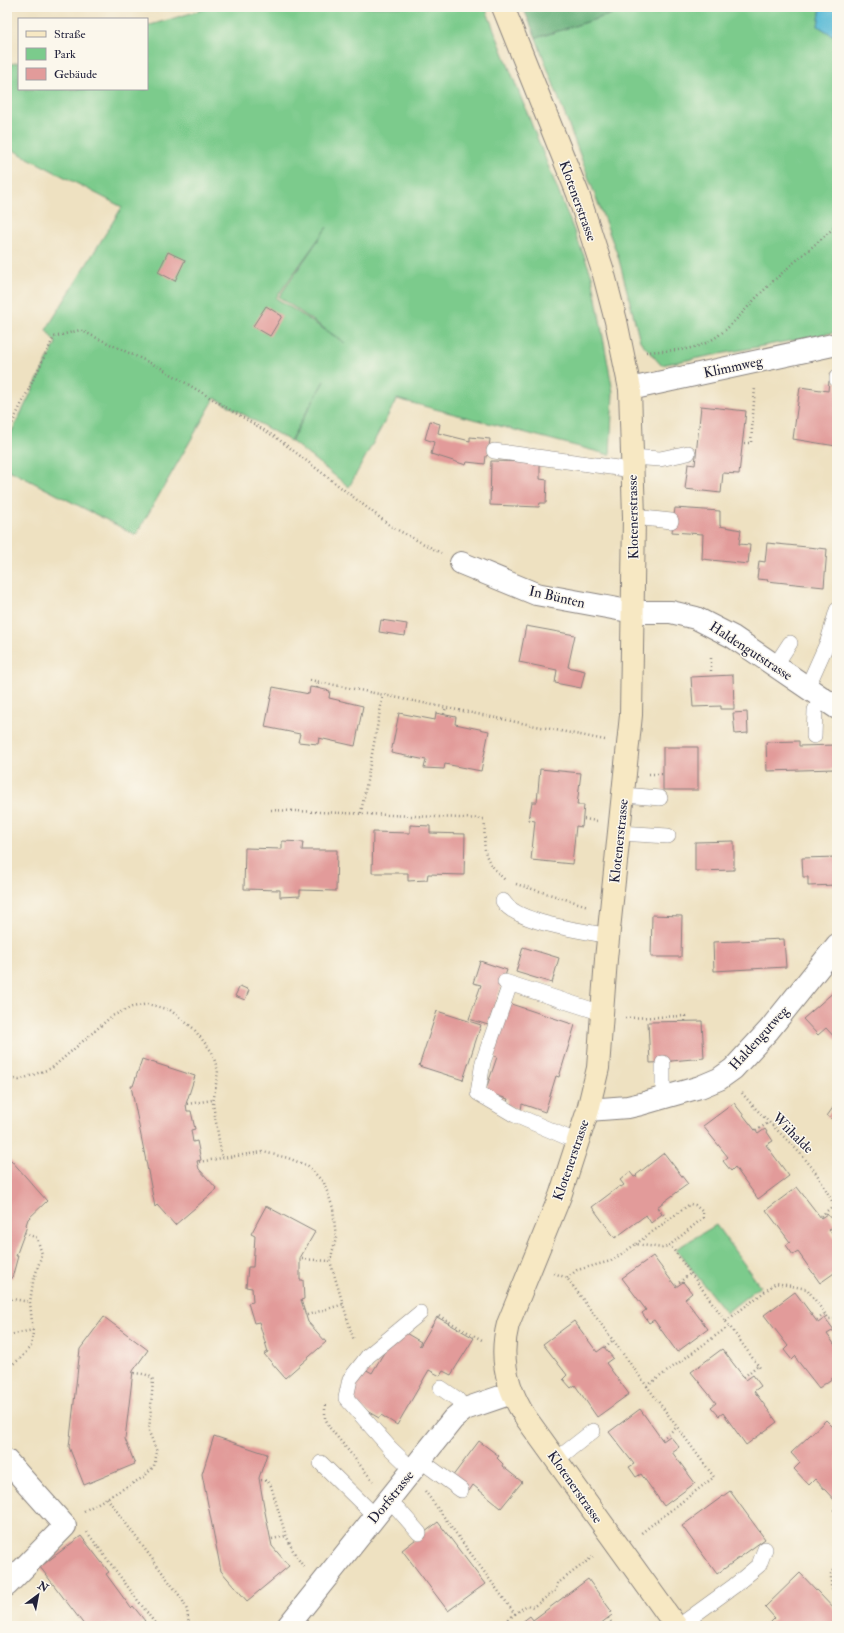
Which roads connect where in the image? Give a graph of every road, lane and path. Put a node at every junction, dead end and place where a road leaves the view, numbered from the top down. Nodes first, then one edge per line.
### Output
1 (503, 7) edge
2 (837, 225) edge
3 (837, 344) edge
4 (622, 355) junction
5 (837, 377) edge
6 (837, 380) edge
7 (755, 384) dead end
8 (630, 389) junction
9 (7, 434) edge
10 (744, 443) dead end
11 (494, 451) dead end
12 (688, 453) dead end
13 (632, 463) junction
14 (634, 517) junction
15 (671, 521) dead end
16 (461, 563) joint
17 (837, 610) edge
18 (634, 612) junction
19 (790, 643) dead end
20 (833, 643) edge
21 (711, 649) dead end
22 (775, 666) junction
23 (712, 673) dead end
24 (310, 680) dead end
25 (318, 682) junction
26 (317, 688) dead end
27 (383, 695) junction
28 (822, 698) edge
29 (446, 707) junction
30 (444, 714) dead end
31 (814, 736) dead end
32 (629, 743) junction
33 (624, 795) junction
34 (660, 798) dead end
35 (271, 810) dead end
36 (361, 813) junction
37 (620, 833) junction
38 (668, 836) dead end
39 (508, 882) dead end
40 (515, 884) dead end
41 (503, 901) dead end
42 (612, 913) junction
43 (609, 936) junction
44 (837, 945) edge
45 (602, 1013) junction
46 (627, 1018) dead end
47 (684, 1021) dead end
48 (662, 1063) dead end
49 (727, 1074) junction
50 (7, 1077) edge
51 (664, 1097) junction
52 (213, 1100) junction
53 (188, 1104) dead end
54 (588, 1110) junction
55 (768, 1123) junction
56 (756, 1131) dead end
57 (578, 1142) junction
58 (222, 1158) junction
59 (199, 1162) dead end
60 (834, 1205) junction
61 (658, 1208) dead end
62 (837, 1211) edge
63 (821, 1216) dead end
64 (668, 1220) junction
65 (25, 1233) dead end
66 (636, 1244) junction
67 (670, 1245) junction
68 (302, 1259) dead end
69 (330, 1261) junction
70 (532, 1264) junction
71 (691, 1274) junction
72 (567, 1278) junction
73 (676, 1285) dead end
74 (7, 1298) edge
75 (30, 1302) junction
76 (344, 1304) junction
77 (420, 1313) dead end
78 (436, 1314) dead end
79 (825, 1314) junction
80 (307, 1315) dead end
81 (837, 1318) edge
82 (817, 1320) dead end
83 (726, 1321) junction
84 (729, 1326) junction
85 (33, 1330) junction
86 (9, 1335) dead end
87 (613, 1340) junction
88 (483, 1341) dead end
89 (354, 1344) dead end
90 (605, 1347) dead end
91 (7, 1368) edge
92 (133, 1373) dead end
93 (744, 1377) dead end
94 (647, 1386) junction
95 (441, 1388) dead end
96 (512, 1393) junction
97 (327, 1399) dead end
98 (465, 1409) junction
99 (677, 1427) junction
100 (593, 1431) dead end
101 (662, 1439) dead end
102 (556, 1460) junction
103 (7, 1461) edge
104 (321, 1463) dead end
105 (416, 1465) junction
106 (261, 1480) dead end
107 (424, 1489) dead end
108 (461, 1490) dead end
109 (107, 1498) junction
110 (382, 1508) junction
111 (70, 1521) junction
112 (419, 1533) dead end
113 (286, 1536) junction
114 (635, 1537) dead end
115 (272, 1539) dead end
116 (765, 1549) dead end
117 (595, 1555) dead end
118 (837, 1568) edge
119 (307, 1570) dead end
120 (7, 1586) edge
121 (837, 1596) edge
122 (516, 1614) junction
123 (608, 1618) dead end
124 (157, 1626) edge
125 (189, 1626) edge
126 (288, 1626) edge
127 (500, 1626) edge
128 (614, 1626) edge
129 (677, 1626) edge

1 - 4 street, Klotenerstrasse
2 - 4 path
3 - 8 street, Klimmweg
4 - 8 street, Klotenerstrasse
5 - 6 lane
7 - 10 path
8 - 13 street, Klotenerstrasse
9 - 16 path
11 - 13 lane
12 - 13 lane
13 - 14 street, Klotenerstrasse
14 - 15 lane
14 - 18 street, Klotenerstrasse
16 - 18 street, In Bünten
17 - 20 lane
18 - 22 street, Haldengutstrasse
18 - 32 street, Klotenerstrasse
19 - 22 lane
20 - 28 lane
21 - 23 path
22 - 28 street, Haldengutstrasse
24 - 25 path
25 - 26 path
25 - 27 path
27 - 29 path
27 - 36 path
28 - 31 lane
29 - 30 path
29 - 32 path
32 - 33 street, Klotenerstrasse
33 - 34 lane
33 - 37 street, Klotenerstrasse
35 - 36 path
36 - 39 path
37 - 38 lane
37 - 42 street, Klotenerstrasse
40 - 42 path
41 - 43 lane
42 - 43 street, Klotenerstrasse
43 - 45 street, Klotenerstrasse
44 - 49 street, Haldengutweg
45 - 54 street, Klotenerstrasse
45 - 57 lane
46 - 47 path
48 - 51 lane
49 - 51 street, Haldengutweg
49 - 55 path, Wiihalde
50 - 52 path
51 - 54 street, Haldengutweg
52 - 53 path
52 - 58 path
54 - 57 street, Klotenerstrasse
55 - 56 path
55 - 60 path, Wiihalde
57 - 70 street, Klotenerstrasse
58 - 59 path
58 - 69 path
60 - 62 path, Wiihalde
60 - 63 path
61 - 64 path
64 - 66 path
64 - 67 path
65 - 75 path
66 - 67 path
66 - 72 path
67 - 71 path
68 - 69 path
69 - 76 path
70 - 72 path
70 - 96 street, Klotenerstrasse
71 - 73 path
71 - 83 path
72 - 87 path
74 - 75 path
75 - 85 path
76 - 80 path
76 - 89 path
77 - 105 lane
78 - 88 path
79 - 81 path
79 - 82 path
79 - 83 path
83 - 84 path
84 - 93 path
84 - 94 path
85 - 86 path
85 - 91 path
87 - 90 path
87 - 94 path
92 - 109 path
94 - 99 path
95 - 98 lane
96 - 98 street, Dorfstrasse
96 - 102 street, Klotenerstrasse
97 - 110 path
98 - 105 street, Dorfstrasse
99 - 101 path
99 - 114 path
100 - 102 lane
102 - 129 street, Klotenerstrasse
103 - 111 street
104 - 110 lane
105 - 108 lane
105 - 110 street, Dorfstrasse
106 - 113 path
107 - 122 path
109 - 111 path
109 - 125 path
110 - 112 lane
110 - 126 street, Dorfstrasse
111 - 120 street
111 - 124 path
113 - 115 path
113 - 119 path
116 - 129 lane
117 - 122 path
118 - 121 path
122 - 127 path
123 - 128 path

